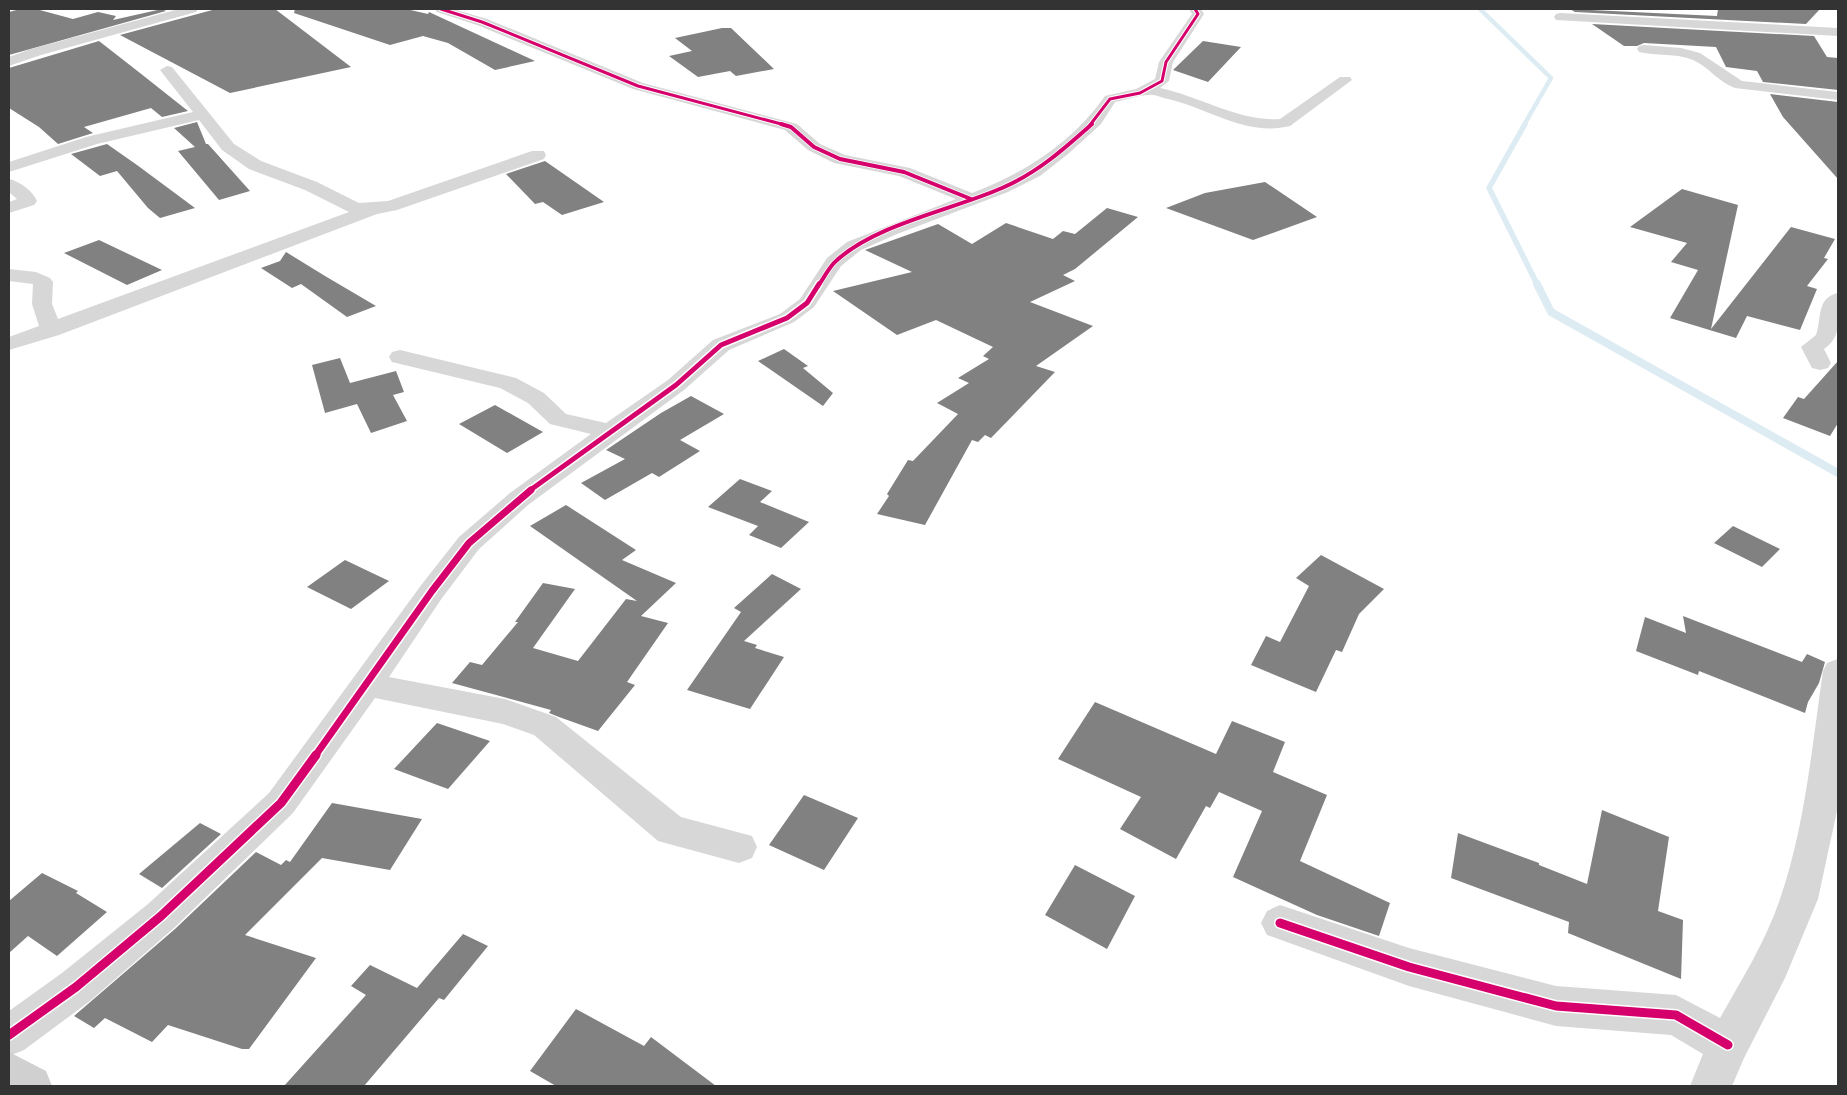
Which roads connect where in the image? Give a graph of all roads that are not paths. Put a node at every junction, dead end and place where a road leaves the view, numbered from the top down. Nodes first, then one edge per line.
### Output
1 (192, 9) edge
2 (441, 9) edge
3 (1195, 9) edge
4 (1560, 17) dead end
5 (1838, 25) edge
6 (1644, 50) dead end
7 (9, 62) edge
8 (167, 70) dead end
9 (1345, 80) dead end
10 (1147, 90) junction
11 (1838, 96) edge
12 (202, 115) junction
13 (538, 155) dead end
14 (9, 167) edge
15 (9, 184) edge
16 (971, 198) junction
17 (9, 208) edge
18 (373, 209) junction
19 (9, 275) edge
20 (1838, 299) edge
21 (51, 330) junction
22 (9, 344) edge
23 (400, 357) dead end
24 (1820, 363) dead end
25 (610, 431) junction
26 (1838, 671) edge
27 (367, 685) junction
28 (738, 847) dead end
29 (1280, 923) dead end
30 (9, 1034) edge
31 (1728, 1045) junction
32 (9, 1073) edge
33 (31, 1086) edge
34 (1711, 1086) edge

1 - 7 street
2 - 16 street
3 - 10 street
4 - 5 street
6 - 11 street
8 - 12 street
9 - 10 street
10 - 16 street
12 - 14 street
12 - 18 street
13 - 18 street
15 - 17 street
16 - 25 street
18 - 21 street
19 - 21 street
20 - 24 street
21 - 22 street
23 - 25 street
25 - 27 street
26 - 31 street
27 - 28 street
27 - 30 street
29 - 31 street
31 - 34 street
32 - 33 main road

